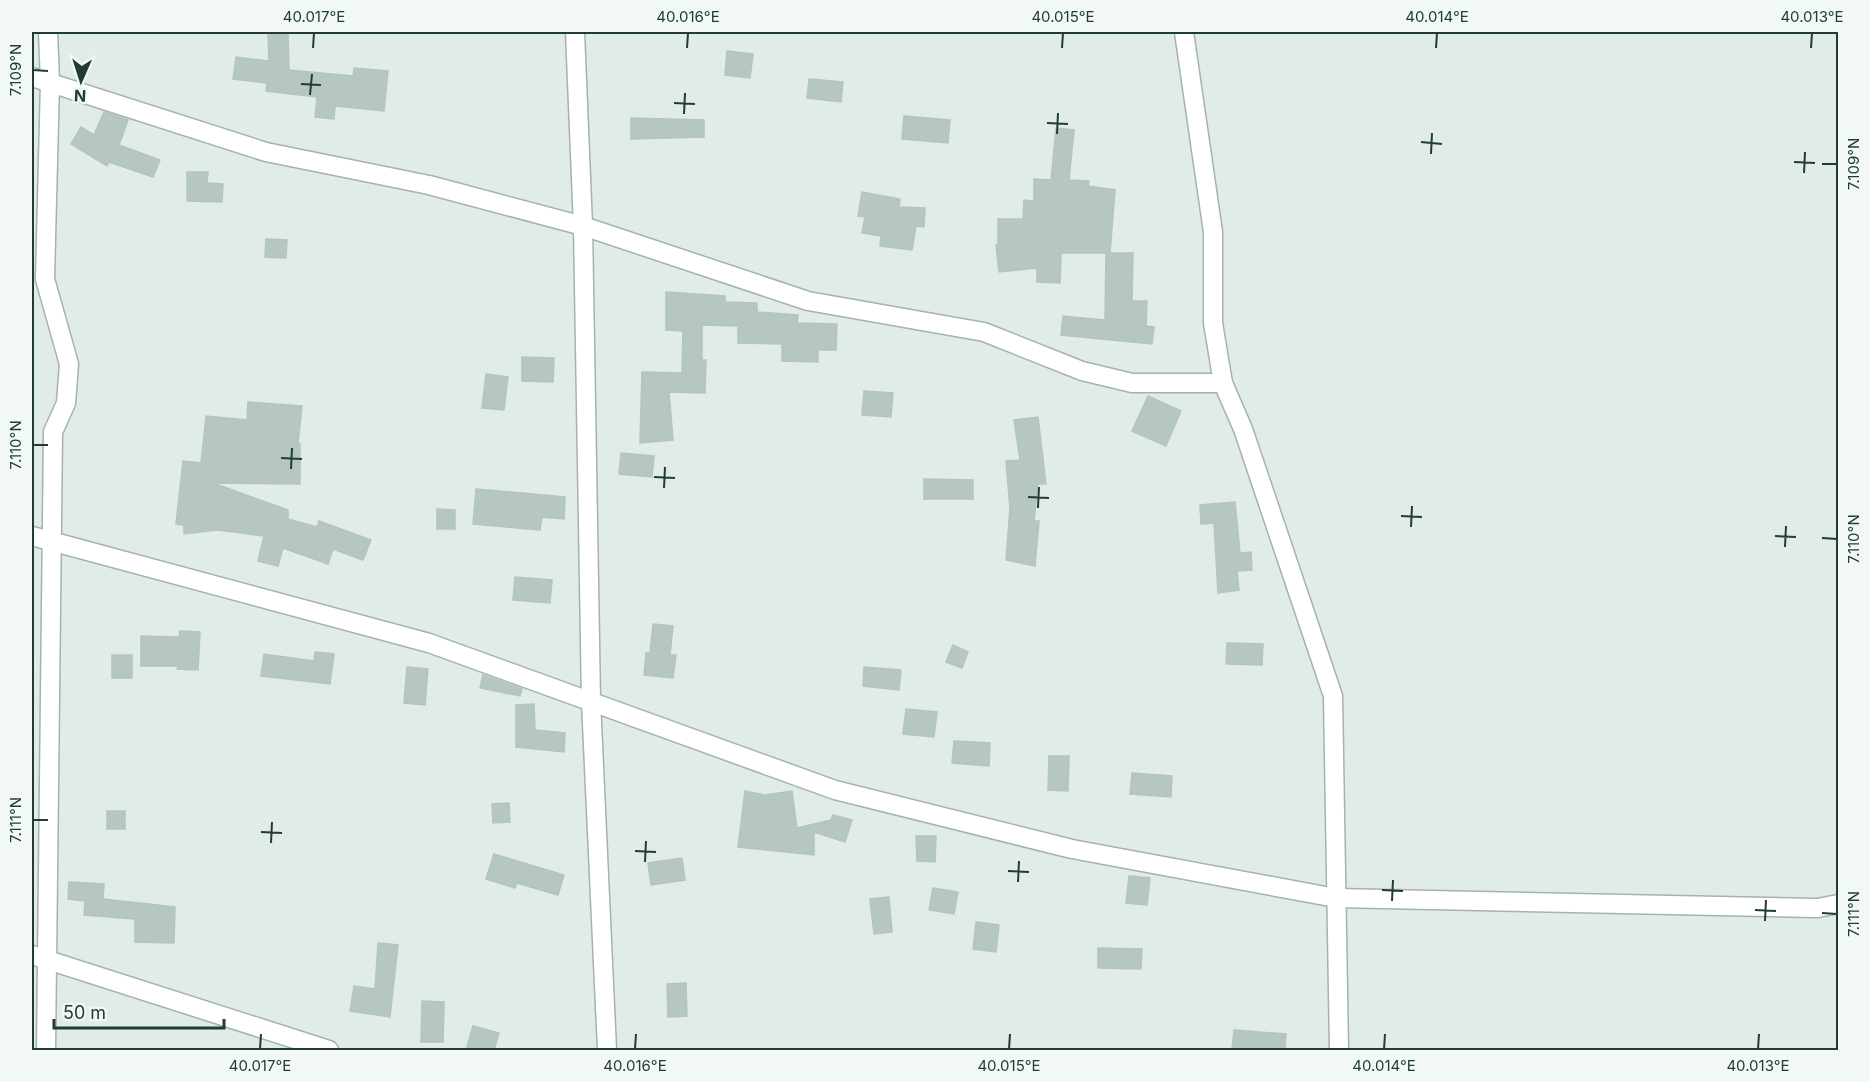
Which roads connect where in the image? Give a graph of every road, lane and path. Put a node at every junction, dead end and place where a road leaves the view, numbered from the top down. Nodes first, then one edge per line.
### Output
1 (48, 32) edge
2 (575, 32) edge
3 (1184, 32) edge
4 (32, 77) edge
5 (50, 81) junction
6 (583, 226) junction
7 (1223, 382) junction
8 (32, 536) edge
9 (52, 543) junction
10 (591, 701) junction
11 (1336, 898) junction
12 (1839, 904) edge
13 (39, 957) edge
14 (45, 1050) edge
15 (329, 1050) edge
16 (607, 1050) edge
17 (1339, 1050) edge

1 - 5 street
2 - 6 street
3 - 7 street
4 - 5 street
5 - 6 street
5 - 9 street
6 - 7 street
6 - 10 street
7 - 11 street
8 - 9 street
9 - 10 street
9 - 13 street
10 - 11 street
10 - 16 street
11 - 12 street
11 - 17 street
13 - 14 street
13 - 15 street

